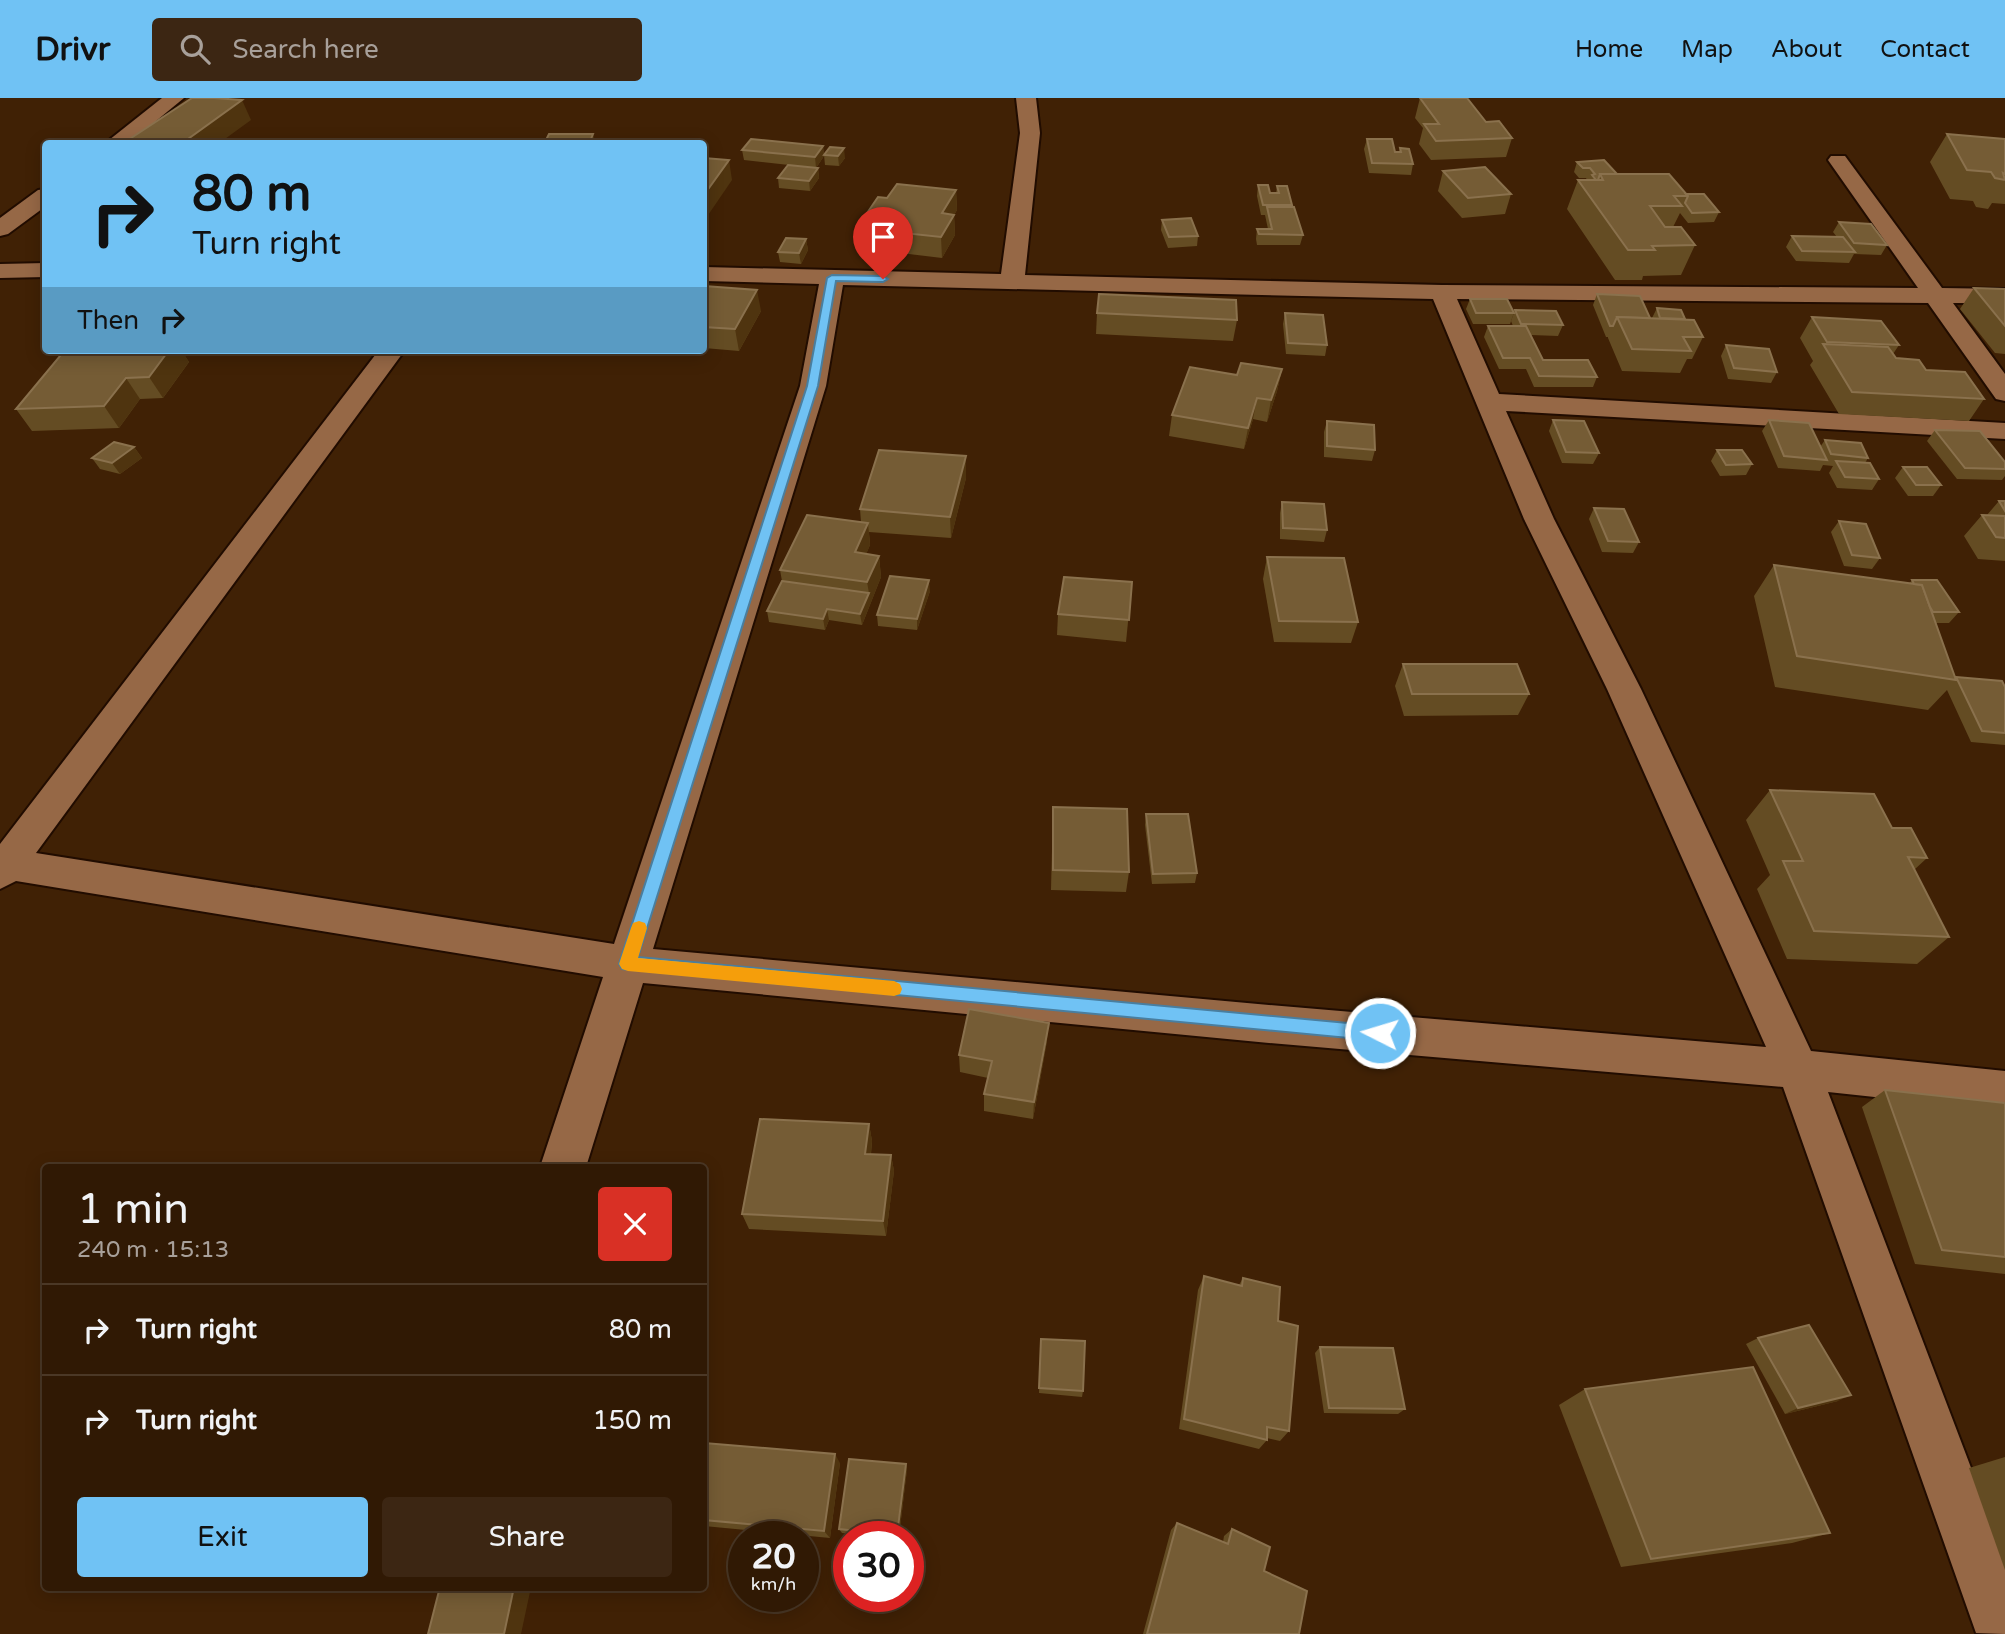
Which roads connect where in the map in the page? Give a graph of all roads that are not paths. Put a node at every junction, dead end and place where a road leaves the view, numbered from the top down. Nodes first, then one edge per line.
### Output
1 (174, 98) edge
2 (1027, 98) edge
3 (119, 140) edge
4 (1838, 160) dead end
5 (42, 198) edge
6 (0, 229) edge
7 (36, 270) edge
8 (0, 271) edge
9 (707, 274) edge
10 (832, 278) junction
11 (1012, 281) junction
12 (1442, 292) junction
13 (0, 295) edge
14 (1935, 296) junction
15 (2005, 296) edge
16 (389, 354) edge
17 (2005, 393) edge
18 (1489, 402) junction
19 (2005, 431) edge
20 (3, 867) edge
21 (628, 964) junction
22 (1798, 1069) junction
23 (2005, 1091) edge
24 (564, 1164) edge
25 (2005, 1633) edge

1 - 3 street
2 - 11 street
4 - 14 street
5 - 6 street
7 - 8 street
7 - 13 street
9 - 10 street
10 - 11 street
10 - 21 street
11 - 12 street
12 - 14 street
12 - 18 street
14 - 15 street
14 - 17 street
16 - 20 street
18 - 19 street
18 - 22 street
20 - 21 street
21 - 22 street
21 - 24 street
22 - 23 street
22 - 25 street

